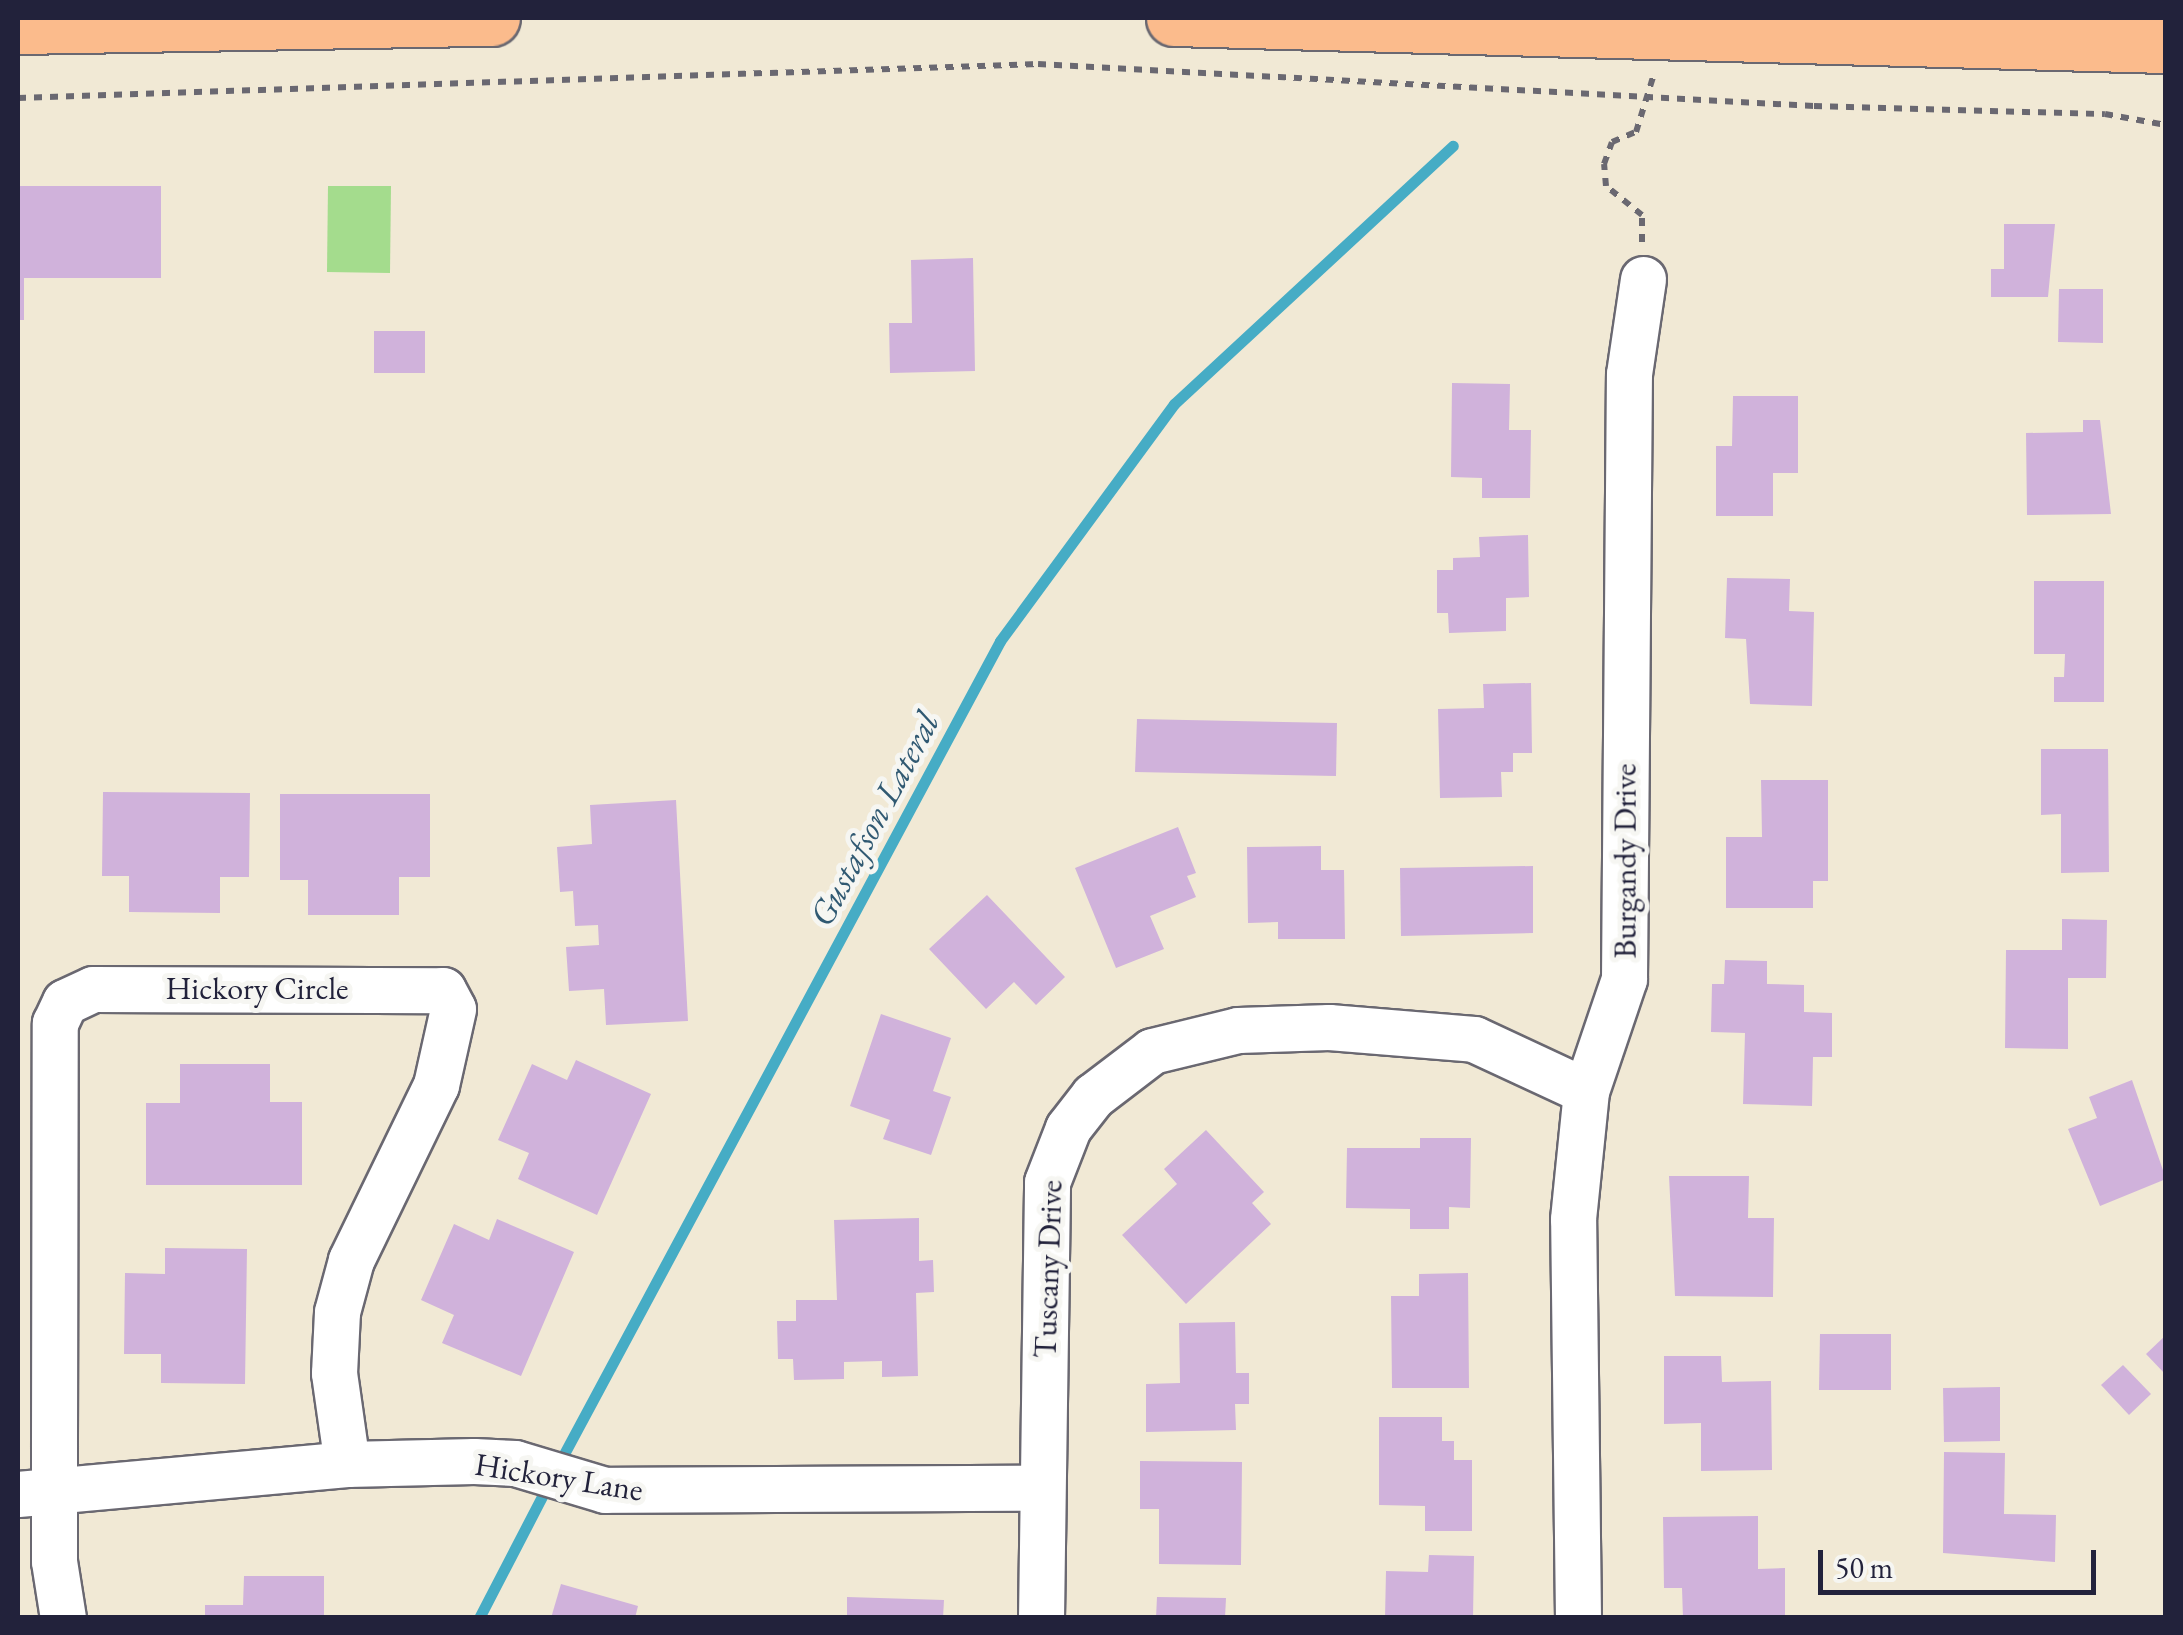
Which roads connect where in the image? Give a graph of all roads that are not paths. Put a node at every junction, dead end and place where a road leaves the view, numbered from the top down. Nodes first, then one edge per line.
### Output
1 (492, 18) edge
2 (1174, 18) edge
3 (18, 26) edge
4 (1880, 28) edge
5 (2166, 45) edge
6 (1643, 279) road end
7 (1586, 1091) junction
8 (347, 1464) junction
9 (1042, 1488) junction
10 (36, 1494) edge
11 (63, 1618) edge
12 (1041, 1618) edge
13 (1578, 1618) edge

1 - 3 main road
2 - 4 main road
4 - 5 main road
6 - 7 street, Burgandy Drive
7 - 9 street, Tuscany Drive
7 - 13 street, Burgandy Drive
8 - 9 street, Hickory Lane
8 - 10 street, Hickory Lane
8 - 10 street, Hickory Circle
9 - 12 street, Tuscany Drive
10 - 11 street

